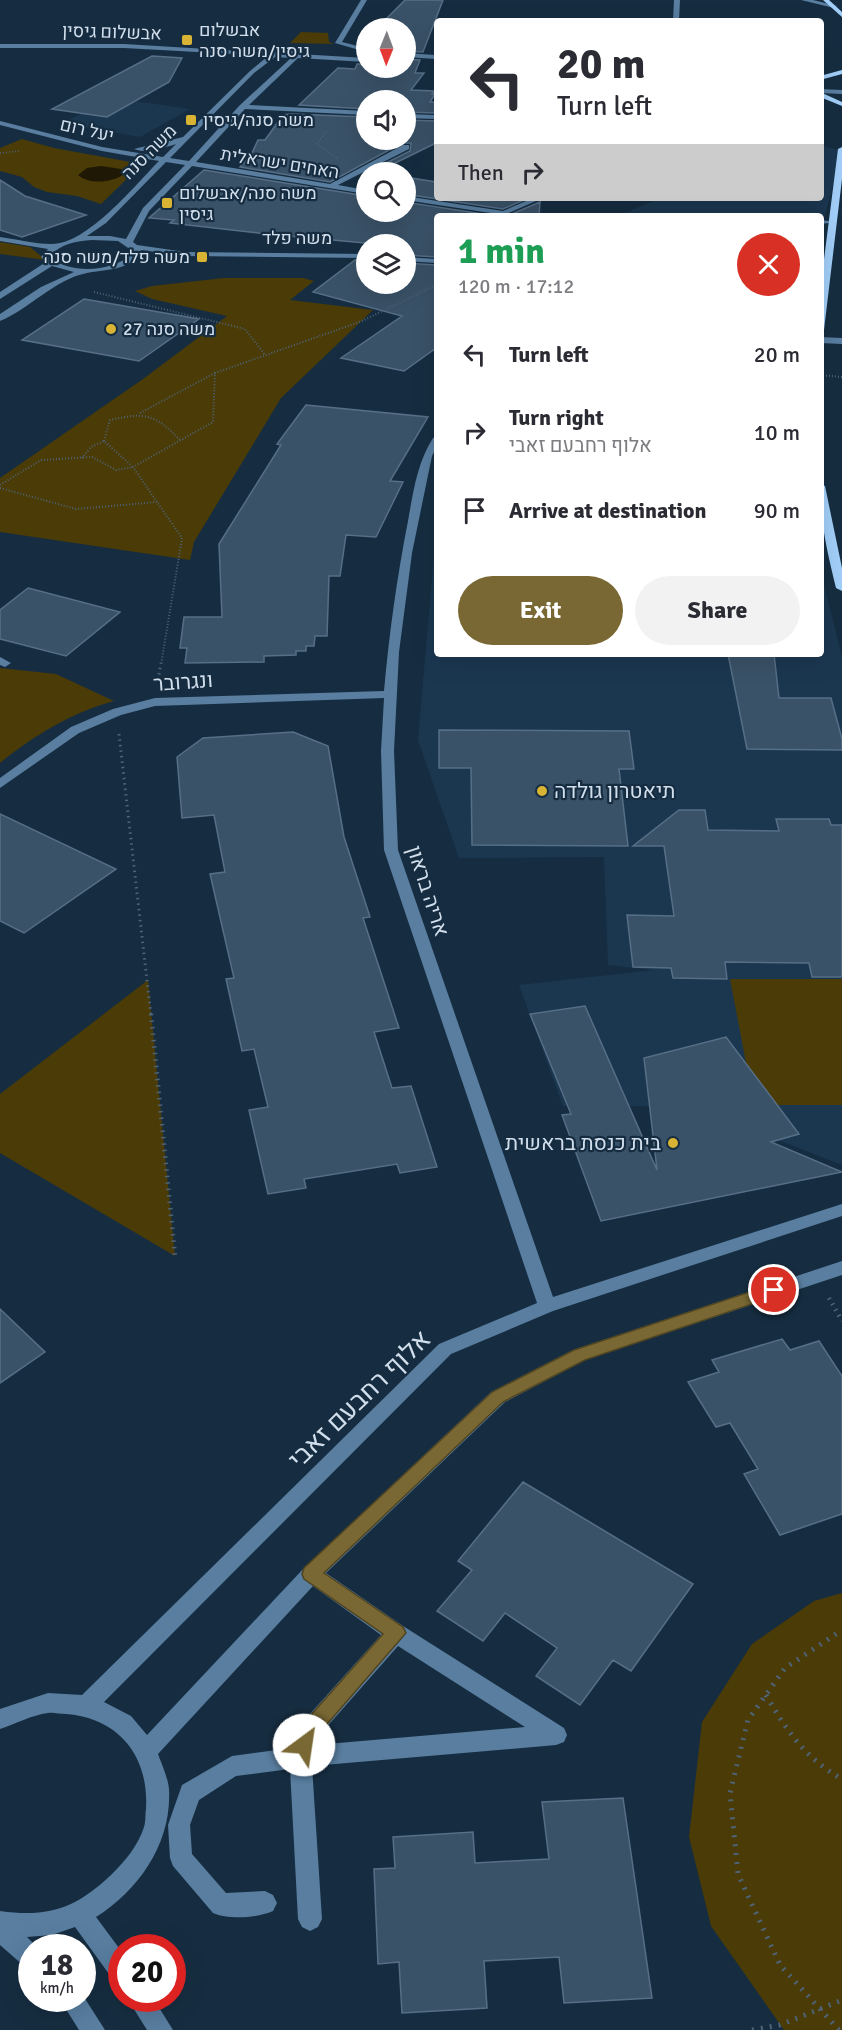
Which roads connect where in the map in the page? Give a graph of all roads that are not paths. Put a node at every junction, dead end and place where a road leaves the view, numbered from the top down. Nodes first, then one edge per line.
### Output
1 (364, 0) edge
2 (677, 0) edge
3 (804, 0) edge
4 (826, 0) edge
5 (834, 6) junction
6 (842, 15) edge
7 (676, 18) edge
8 (0, 40) edge
9 (0, 46) edge
10 (291, 48) junction
11 (356, 48) edge
12 (356, 51) edge
13 (221, 52) junction
14 (273, 55) junction
15 (296, 56) junction
16 (416, 56) edge
17 (434, 57) edge
18 (348, 59) junction
19 (356, 59) edge
20 (416, 63) edge
21 (434, 64) edge
22 (282, 68) junction
23 (252, 72) junction
24 (842, 72) edge
25 (824, 79) edge
26 (824, 81) edge
27 (842, 83) edge
28 (824, 92) edge
29 (842, 92) edge
30 (824, 94) edge
31 (842, 104) edge
32 (241, 106) junction
33 (356, 113) edge
34 (416, 116) edge
35 (434, 117) edge
36 (0, 123) edge
37 (0, 130) edge
38 (189, 135) junction
39 (98, 149) junction
40 (842, 149) edge
41 (400, 150) edge
42 (165, 162) junction
43 (190, 165) junction
44 (331, 186) junction
45 (356, 190) edge
46 (416, 200) edge
47 (532, 201) edge
48 (504, 213) edge
49 (504, 213) edge
50 (824, 222) edge
51 (833, 222) junction
52 (0, 239) edge
53 (77, 239) junction
54 (132, 245) junction
55 (53, 247) junction
56 (228, 255) junction
57 (356, 256) edge
58 (416, 260) edge
59 (434, 261) edge
60 (127, 262) junction
61 (51, 263) junction
62 (86, 270) junction
63 (824, 288) edge
64 (0, 296) edge
65 (0, 318) edge
66 (824, 331) edge
67 (842, 333) edge
68 (824, 339) edge
69 (842, 341) edge
70 (434, 444) edge
71 (824, 509) edge
72 (842, 588) edge
73 (391, 694) junction
74 (0, 784) edge
75 (842, 1210) edge
76 (842, 1268) edge
77 (547, 1306) junction
78 (311, 1574) junction
79 (396, 1633) junction
80 (86, 1706) junction
81 (0, 1719) edge
82 (148, 1749) junction
83 (300, 1757) junction
84 (265, 1903) dead end
85 (81, 1915) junction
86 (310, 1919) dead end
87 (0, 1923) edge
88 (0, 1929) edge
89 (18, 1945) edge
90 (108, 1953) edge
91 (81, 2012) edge
92 (149, 2012) edge
93 (93, 2030) edge
94 (161, 2030) edge

1 - 11 street
2 - 7 street
3 - 5 street
4 - 5 main road
5 - 6 main road
8 - 10 street, אבשלום גיסין
9 - 13 street, אבשלום גיסין
10 - 12 street, אבשלום גיסין
10 - 14 street, משה סנה
10 - 15 street
13 - 14 street, אבשלום גיסין
13 - 23 street
14 - 15 street, אבשלום גיסין
14 - 23 street, משה סנה
15 - 18 street, אבשלום גיסין
15 - 22 street, משה סנה
16 - 17 street
18 - 19 street, אבשלום גיסין
18 - 22 street
20 - 21 street
22 - 32 street, משה סנה
23 - 38 street, משה סנה
24 - 25 main road
26 - 27 street
28 - 29 street
30 - 31 main road
32 - 33 street
32 - 43 street, משה סנה
34 - 35 street
36 - 39 street, יעל רום
37 - 42 street, יעל רום
38 - 39 street
38 - 42 street, משה סנה
39 - 42 street, יעל רום
40 - 51 main road
41 - 44 street
42 - 43 street, יעל רום
42 - 53 street, משה סנה
43 - 44 street, האחים ישראלית
43 - 54 street, משה סנה
44 - 45 street, האחים ישראלית
46 - 49 street
47 - 48 street
50 - 51 street
51 - 63 main road
52 - 55 street
53 - 54 street, משה פלד
53 - 55 street
54 - 56 street, משה פלד
54 - 60 street, משה סנה
55 - 61 street
56 - 57 street, משה פלד
56 - 60 street, משה פלד
58 - 59 street
60 - 62 street, משה פלד
61 - 62 street
61 - 64 street
62 - 65 street
66 - 67 street
68 - 69 street
70 - 73 street, אריה בראון
71 - 72 main road
73 - 74 street, ונגרובר
73 - 77 street, אריה בראון
75 - 77 street, אלוף רחבעם זאבי
76 - 78 street
77 - 80 street, אלוף רחבעם זאבי
78 - 79 street
78 - 82 street
79 - 83 street
79 - 83 street
80 - 81 street
80 - 82 street
82 - 85 street
83 - 84 street
83 - 86 street
85 - 87 street
85 - 90 street
88 - 89 street
91 - 93 street
92 - 94 street

